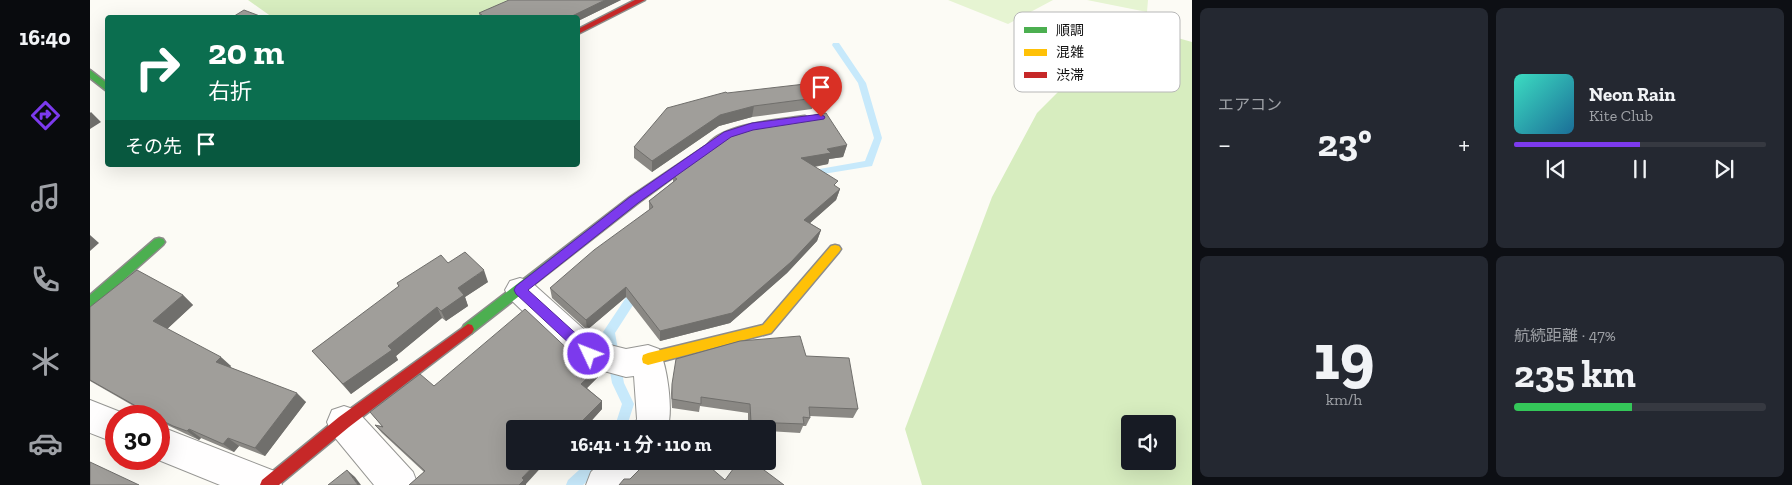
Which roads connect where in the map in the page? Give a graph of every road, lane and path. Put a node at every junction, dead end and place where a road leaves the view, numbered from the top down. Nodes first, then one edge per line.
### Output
1 (641, 0) edge
2 (580, 31) edge
3 (90, 73) edge
4 (105, 86) edge
5 (821, 117) edge
6 (159, 242) dead end
7 (835, 249) dead end
8 (520, 290) junction
9 (90, 302) edge
10 (637, 361) junction
11 (90, 416) edge
12 (654, 420) edge
13 (105, 422) edge
14 (344, 422) junction
15 (170, 447) edge
16 (619, 470) edge
17 (266, 485) edge
18 (400, 485) edge
19 (604, 485) edge

1 - 2 street
3 - 4 street
5 - 8 street
6 - 9 street
7 - 10 street
8 - 10 street
8 - 14 street
10 - 12 street
11 - 13 street
14 - 17 street
14 - 18 street
15 - 17 street
16 - 19 street

